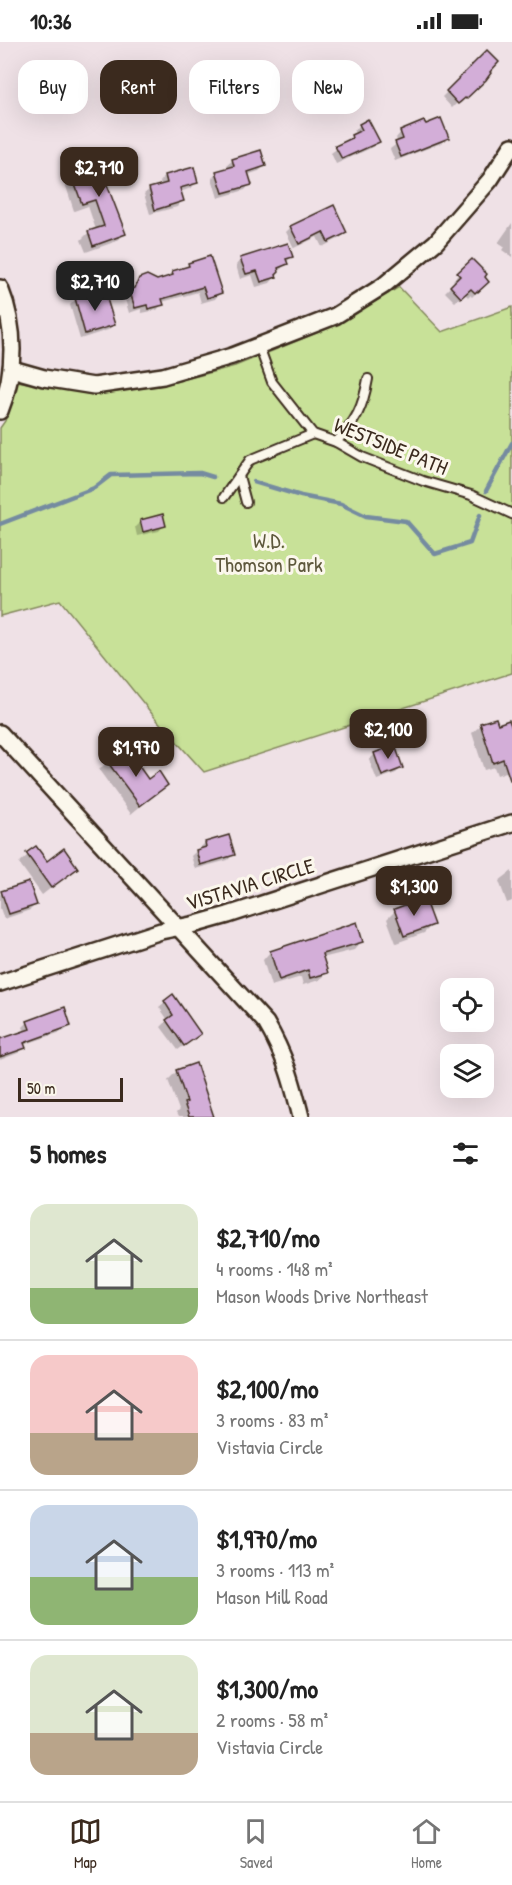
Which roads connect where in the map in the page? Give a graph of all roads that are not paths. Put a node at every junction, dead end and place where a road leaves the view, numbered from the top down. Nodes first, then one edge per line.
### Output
1 (512, 146) edge
2 (0, 288) edge
3 (259, 346) junction
4 (12, 369) junction
5 (368, 379) dead end
6 (0, 411) edge
7 (313, 434) junction
8 (336, 442) junction
9 (239, 476) junction
10 (224, 497) dead end
11 (246, 502) dead end
12 (508, 512) edge
13 (0, 734) edge
14 (512, 823) edge
15 (179, 927) junction
16 (0, 983) edge
17 (301, 1117) edge

1 - 3 street
2 - 4 street
3 - 4 street
3 - 7 lane, WESTSIDE PATH
4 - 6 street
5 - 8 lane
7 - 8 lane, WESTSIDE PATH
7 - 9 lane
8 - 12 lane, WESTSIDE PATH
9 - 10 lane
9 - 11 lane
13 - 15 street
14 - 15 street, VISTAVIA CIRCLE
15 - 16 street, VISTAVIA CIRCLE
15 - 17 street

